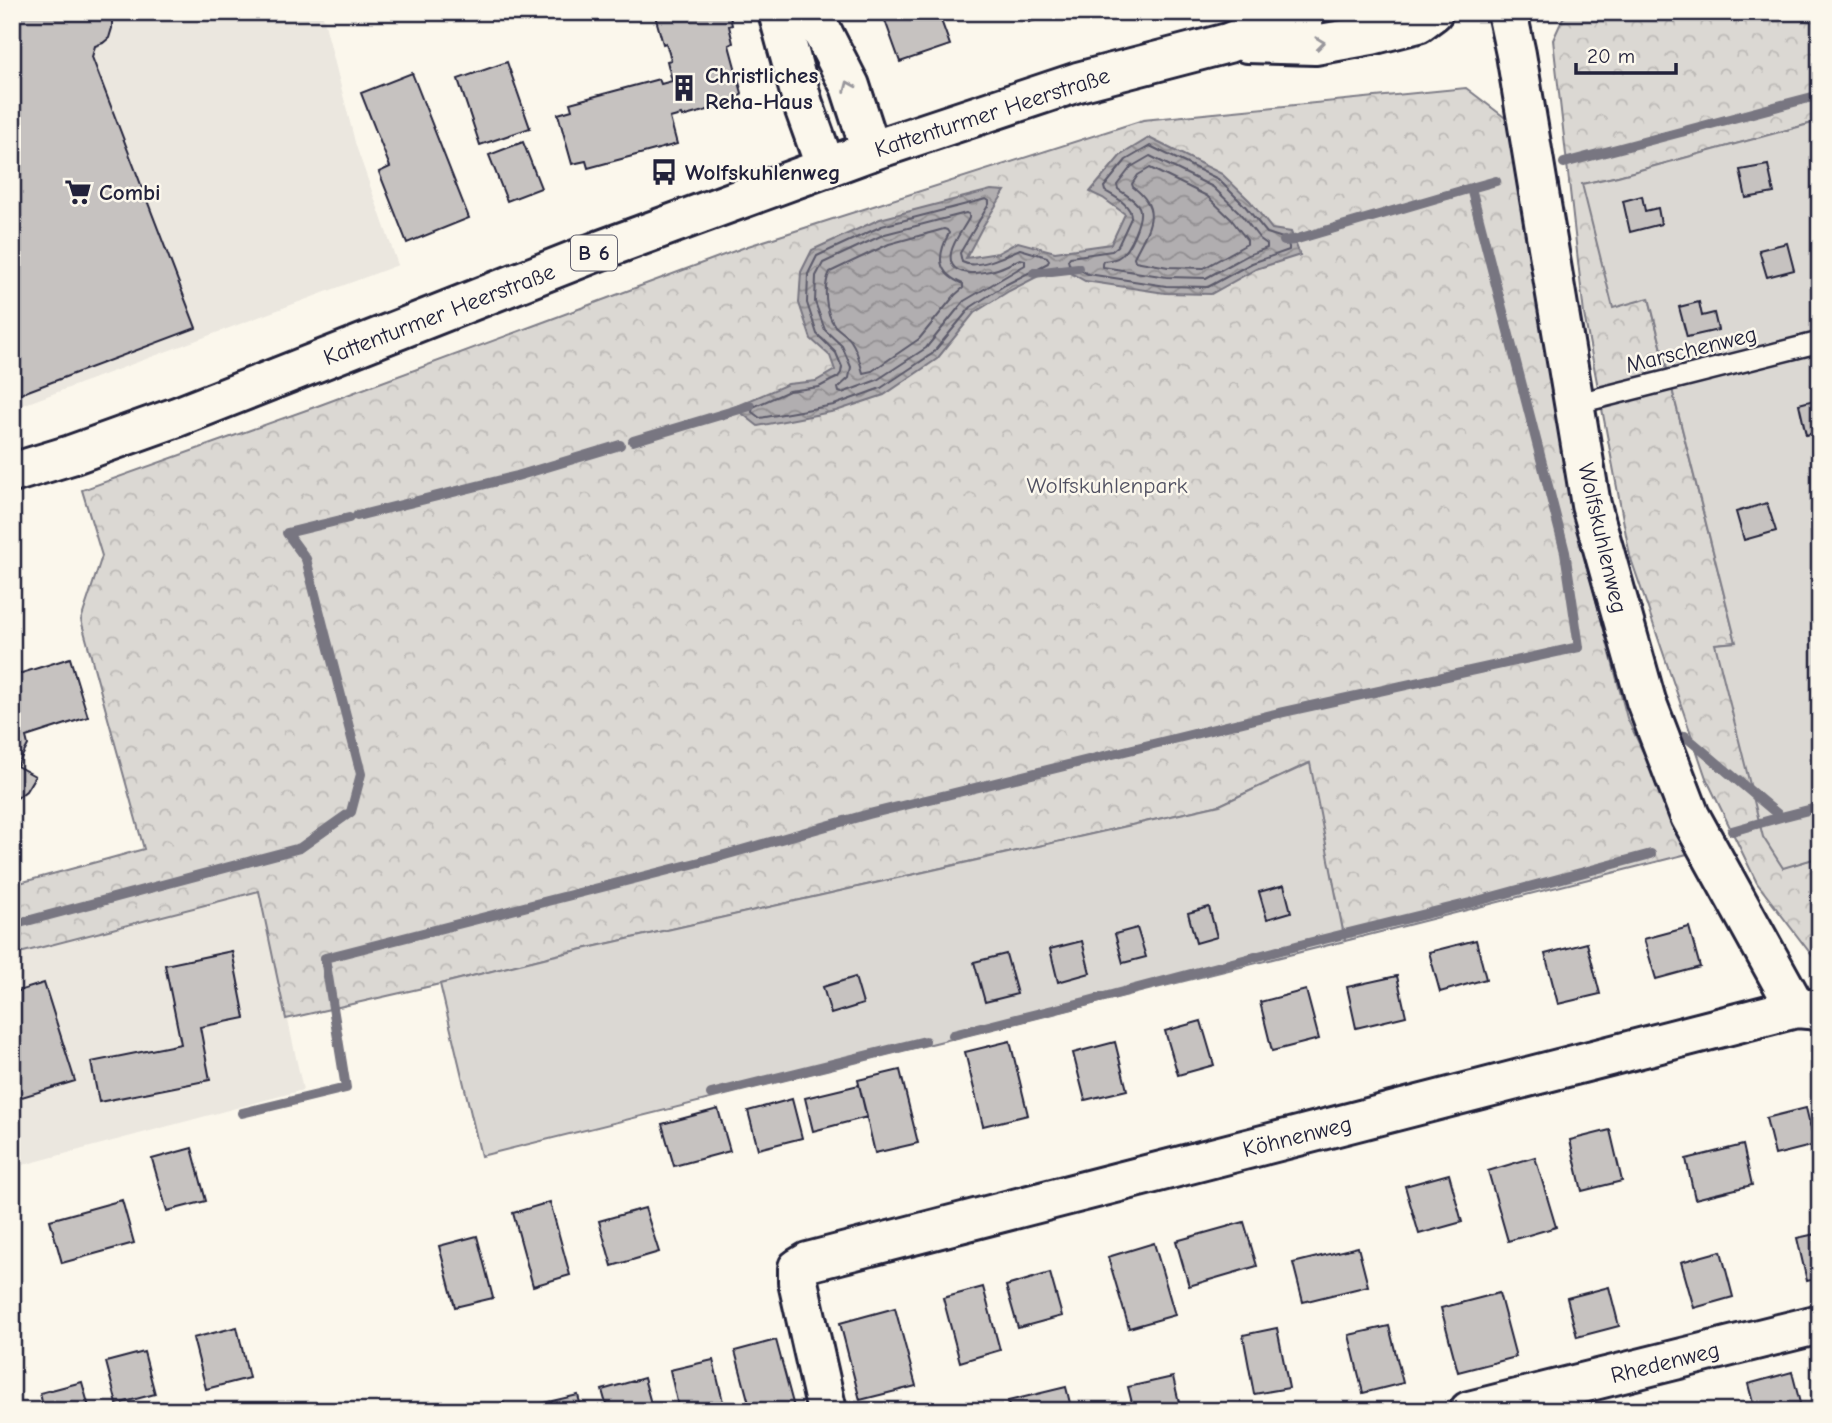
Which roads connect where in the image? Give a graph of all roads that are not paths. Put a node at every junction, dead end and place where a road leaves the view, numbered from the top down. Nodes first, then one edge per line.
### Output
1 (778, 12) edge
2 (812, 12) edge
3 (1307, 12) edge
4 (1433, 12) edge
5 (1507, 12) edge
6 (1228, 43) junction
7 (871, 151) junction
8 (826, 168) junction
9 (1820, 342) edge
10 (1575, 404) junction
11 (12, 473) edge
12 (1808, 1009) edge
13 (1820, 1324) edge
14 (827, 1411) edge
15 (1469, 1411) edge

1 - 8 street
7 -> 2 street
3 - 6 street, Kattenturmer Heerstraße / B 6
6 -> 4 street, Kattenturmer Heerstraße / B 6
5 - 10 street, Wolfskuhlenweg
6 - 7 street, Kattenturmer Heerstraße / B 6
7 - 8 street, Kattenturmer Heerstraße / B 6
8 - 11 street, Kattenturmer Heerstraße / B 6
9 - 10 lane, Marschenweg
10 - 12 street, Wolfskuhlenweg
12 - 14 street, Köhnenweg
13 - 15 street, Rhedenweg

